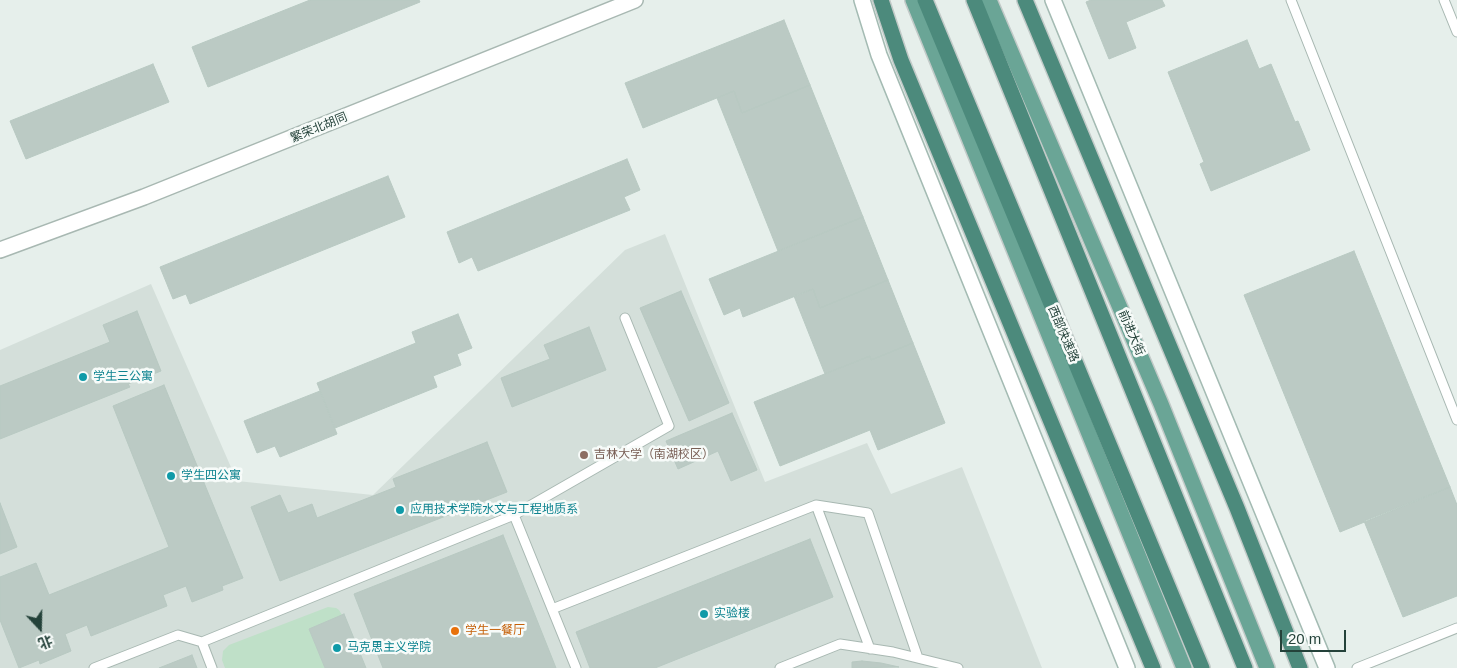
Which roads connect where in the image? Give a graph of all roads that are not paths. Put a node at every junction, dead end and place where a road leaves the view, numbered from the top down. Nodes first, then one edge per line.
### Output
1 (635, 0) edge
2 (862, 0) edge
3 (881, 0) edge
4 (913, 0) edge
5 (925, 0) edge
6 (974, 0) edge
7 (989, 0) edge
8 (1025, 0) edge
9 (1053, 0) edge
10 (1291, 0) edge
11 (1444, 0) edge
12 (1457, 32) edge
13 (0, 250) edge
14 (625, 318) dead end
15 (1457, 420) edge
16 (816, 505) junction
17 (514, 515) junction
18 (552, 608) junction
19 (1457, 628) edge
20 (202, 642) junction
21 (870, 648) junction
22 (918, 658) junction
23 (94, 668) edge
24 (212, 668) edge
25 (576, 668) edge
26 (780, 668) edge
27 (958, 668) edge
28 (1127, 668) edge
29 (1153, 668) edge
30 (1184, 668) edge
31 (1202, 668) edge
32 (1245, 668) edge
33 (1267, 668) edge
34 (1300, 668) edge
35 (1327, 668) edge
36 (1358, 668) edge

1 - 13 main road, 繁荣北胡同
2 - 28 main road
3 - 29 highway
4 - 30 main road
5 - 31 highway, 西部快速路
6 - 32 highway
7 - 33 main road, 前进大街
8 - 34 highway
9 - 35 main road
10 - 15 lane
11 - 12 lane
14 - 17 lane
16 - 18 lane
16 - 21 lane
16 - 22 lane
17 - 18 lane
17 - 20 lane
18 - 25 lane
19 - 36 lane
20 - 23 lane
20 - 24 lane
21 - 22 lane
21 - 26 lane
22 - 27 lane

